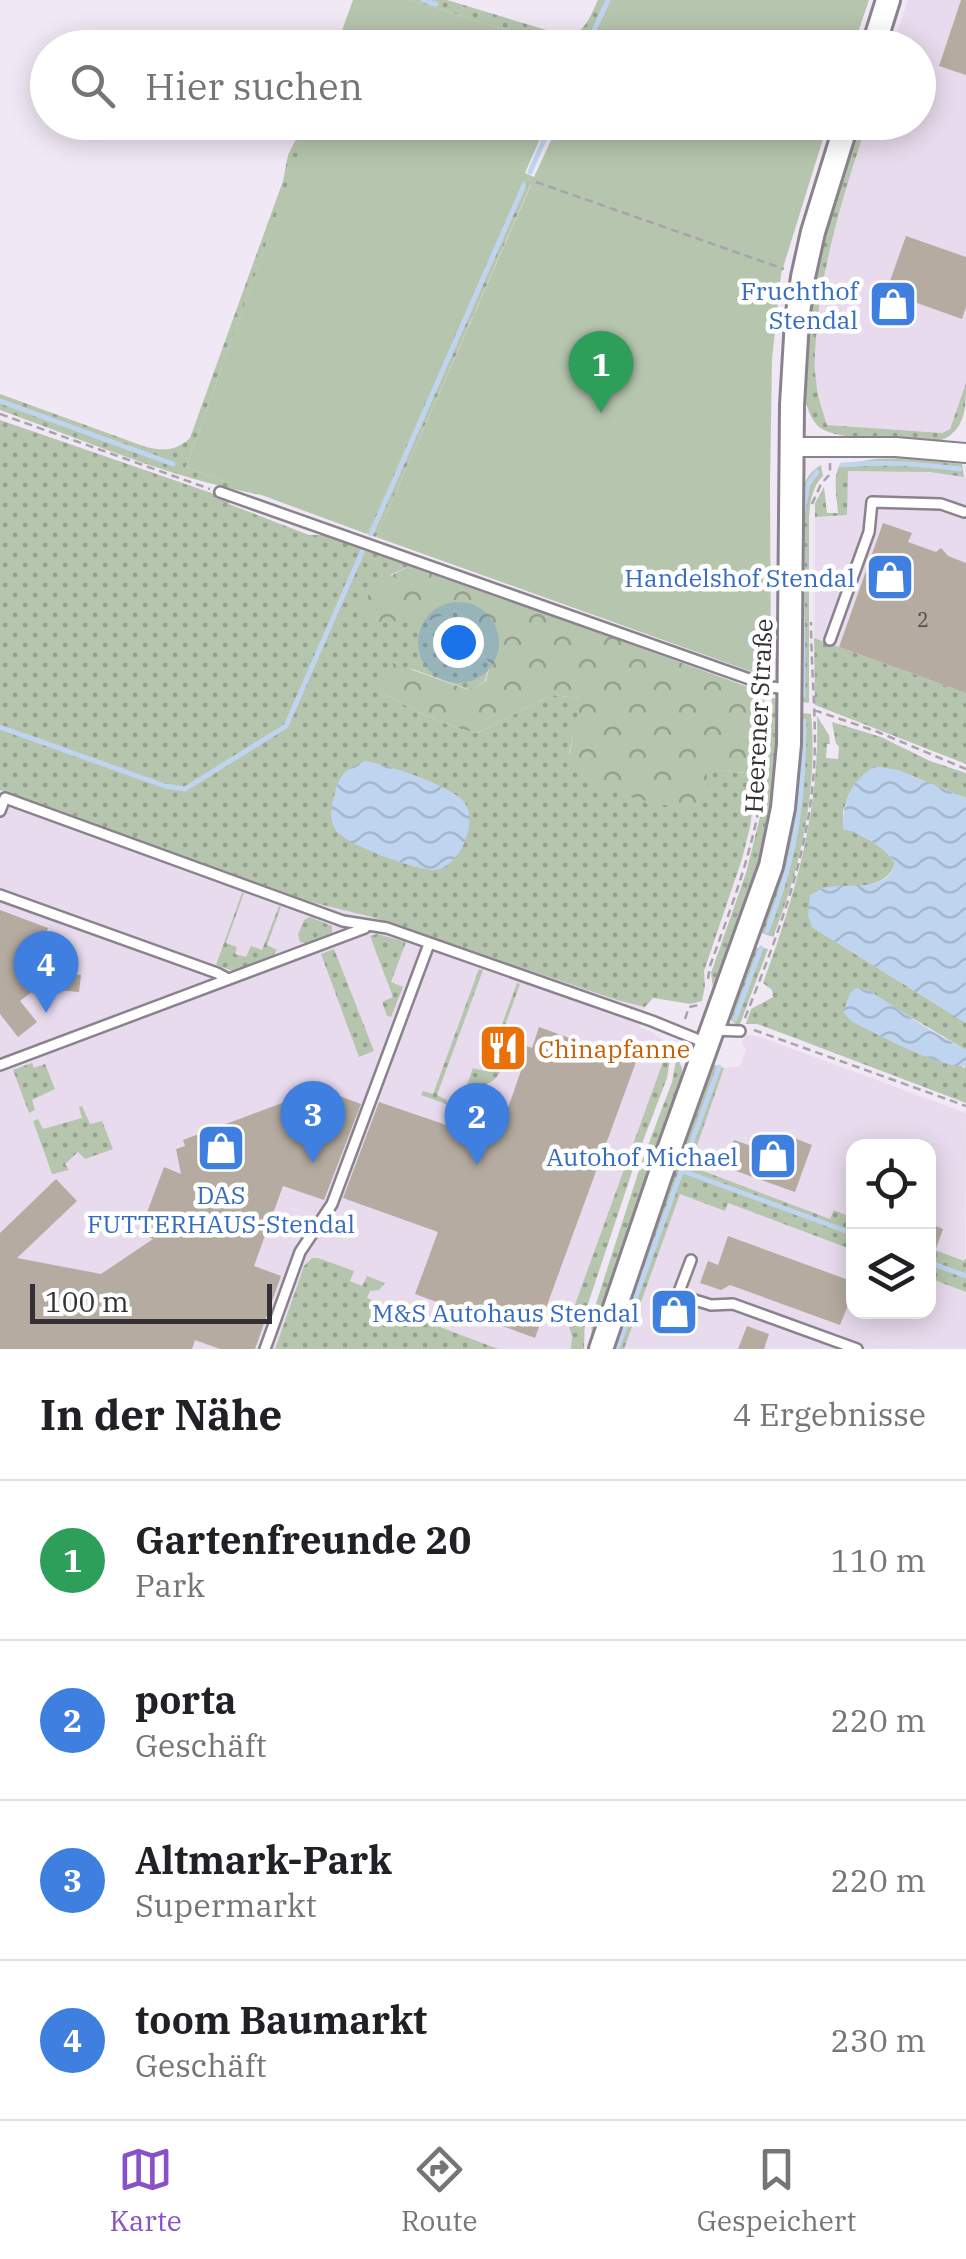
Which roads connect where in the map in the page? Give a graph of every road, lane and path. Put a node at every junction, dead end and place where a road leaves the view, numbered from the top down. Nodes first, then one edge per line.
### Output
1 (888, 0) edge
2 (878, 30) edge
3 (842, 140) edge
4 (536, 182) dead end
5 (790, 270) dead end
6 (0, 414) edge
7 (966, 433) edge
8 (791, 448) junction
9 (963, 452) edge
10 (220, 492) joint
11 (965, 510) edge
12 (830, 640) dead end
13 (781, 688) junction
14 (830, 716) dead end
15 (966, 769) edge
16 (0, 811) edge
17 (0, 894) edge
18 (367, 927) junction
19 (429, 944) junction
20 (228, 979) junction
21 (708, 980) dead end
22 (704, 1004) dead end
23 (740, 1031) joint
24 (681, 1033) junction
25 (710, 1037) junction
26 (0, 1065) edge
27 (966, 1106) edge
28 (691, 1260) dead end
29 (678, 1295) junction
30 (661, 1320) dead end
31 (265, 1349) edge
32 (602, 1349) edge
33 (857, 1349) edge

1 - 2 main road
3 - 8 main road, Heerener Straße
4 - 5 path
6 - 10 path
7 - 9 street
8 - 9 street
8 - 13 main road, Heerener Straße
10 - 13 lane
11 - 12 lane
13 - 21 path
13 - 25 main road, Heerener Straße
14 - 15 path
16 - 18 lane
17 - 20 lane
18 - 19 lane
18 - 20 lane
19 - 24 lane
19 - 31 lane
20 - 26 lane
22 - 24 path
23 - 25 lane
23 - 27 path
24 - 25 lane
25 - 32 main road, Heerener Straße
28 - 29 lane
29 - 30 lane
29 - 33 lane

